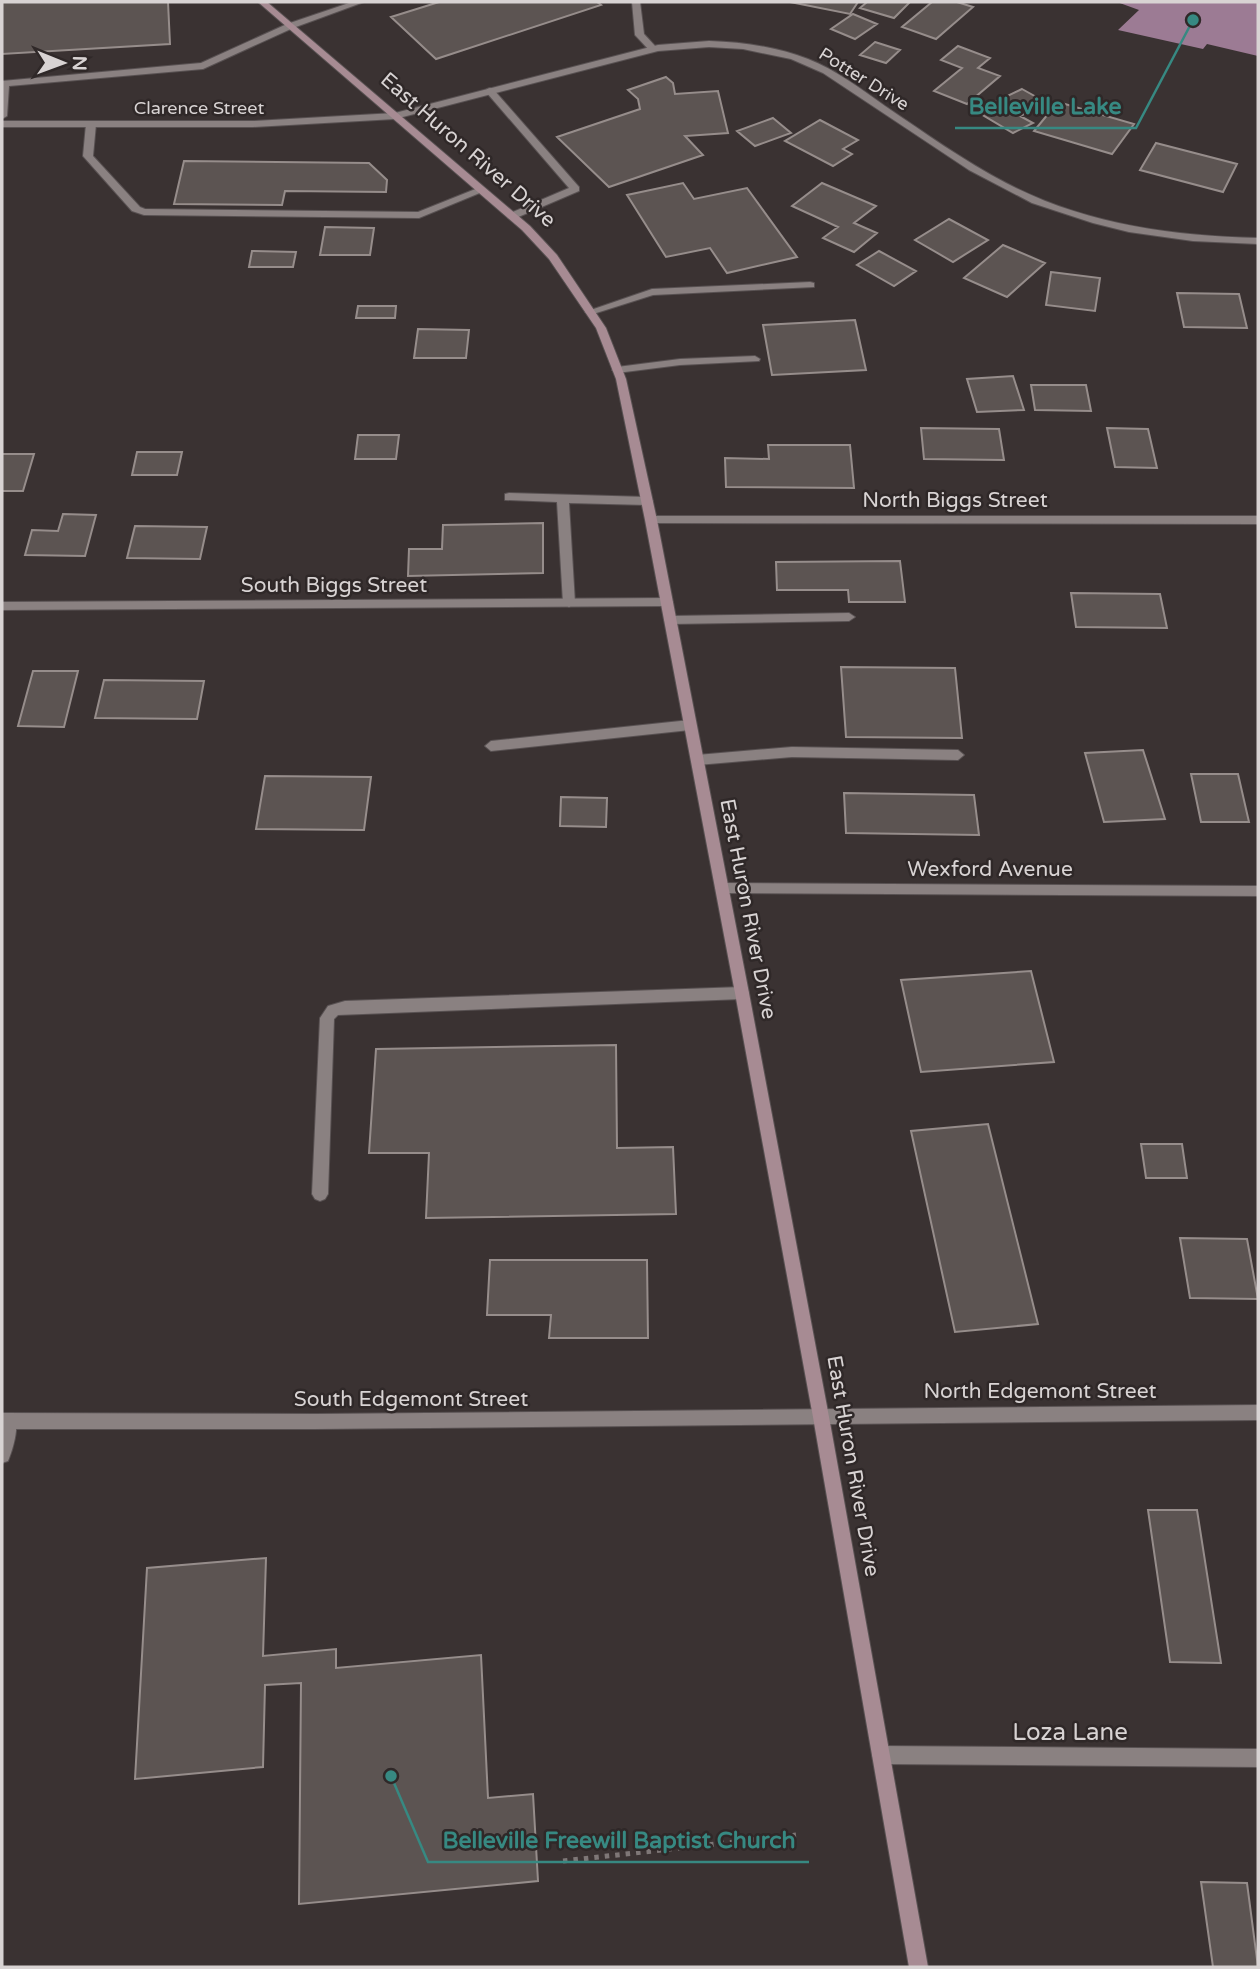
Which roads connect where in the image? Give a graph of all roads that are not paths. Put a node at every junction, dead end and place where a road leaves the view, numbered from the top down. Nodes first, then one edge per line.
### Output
1 (262, 2) edge
2 (360, 2) edge
3 (636, 2) edge
4 (290, 26) junction
5 (653, 49) junction
6 (3, 84) edge
7 (491, 91) junction
8 (2, 116) edge
9 (395, 116) junction
10 (2, 124) edge
11 (91, 124) junction
12 (482, 190) junction
13 (512, 216) junction
14 (1258, 241) edge
15 (810, 285) dead end
16 (590, 312) junction
17 (755, 359) dead end
18 (617, 370) junction
19 (509, 497) dead end
20 (564, 499) junction
21 (647, 500) junction
22 (651, 520) junction
23 (1258, 520) edge
24 (667, 602) junction
25 (569, 603) junction
26 (2, 606) edge
27 (849, 617) dead end
28 (670, 620) junction
29 (690, 725) junction
30 (491, 746) dead end
31 (958, 755) dead end
32 (697, 760) junction
33 (722, 888) junction
34 (1258, 891) edge
35 (742, 993) junction
36 (320, 1194) dead end
37 (1258, 1412) edge
38 (821, 1417) junction
39 (6, 1421) edge
40 (2, 1455) edge
41 (881, 1755) junction
42 (1258, 1758) edge
43 (919, 1967) edge

1 - 4 main road, East Huron River Drive
2 - 4 street
3 - 5 street
4 - 6 street
4 - 9 main road, East Huron River Drive
5 - 7 street, Potter Drive
5 - 14 street, Potter Drive
6 - 8 street
7 - 9 street, Potter Drive
7 - 13 street
9 - 11 street, Clarence Street
9 - 12 main road, East Huron River Drive
10 - 11 street, Clarence Street
11 - 12 street
12 - 13 main road, East Huron River Drive
13 - 16 main road, East Huron River Drive
15 - 16 street
16 - 18 main road, East Huron River Drive
17 - 18 street
18 - 21 main road, East Huron River Drive
19 - 20 street
20 - 21 street
20 - 25 street
21 - 22 main road, East Huron River Drive
22 - 23 street, North Biggs Street
22 - 24 main road, East Huron River Drive
24 - 25 street, South Biggs Street
24 - 28 main road, East Huron River Drive
25 - 26 street, South Biggs Street
27 - 28 street
28 - 29 main road, East Huron River Drive
29 - 30 street
29 - 32 main road, East Huron River Drive
31 - 32 street
32 - 33 main road, East Huron River Drive
33 - 34 street, Wexford Avenue
33 - 35 main road, East Huron River Drive
35 - 36 street
35 - 38 main road, East Huron River Drive
37 - 38 street, North Edgemont Street
38 - 39 street, South Edgemont Street
38 - 41 main road, East Huron River Drive
39 - 40 street
41 - 42 street, Loza Lane
41 - 43 main road, East Huron River Drive

